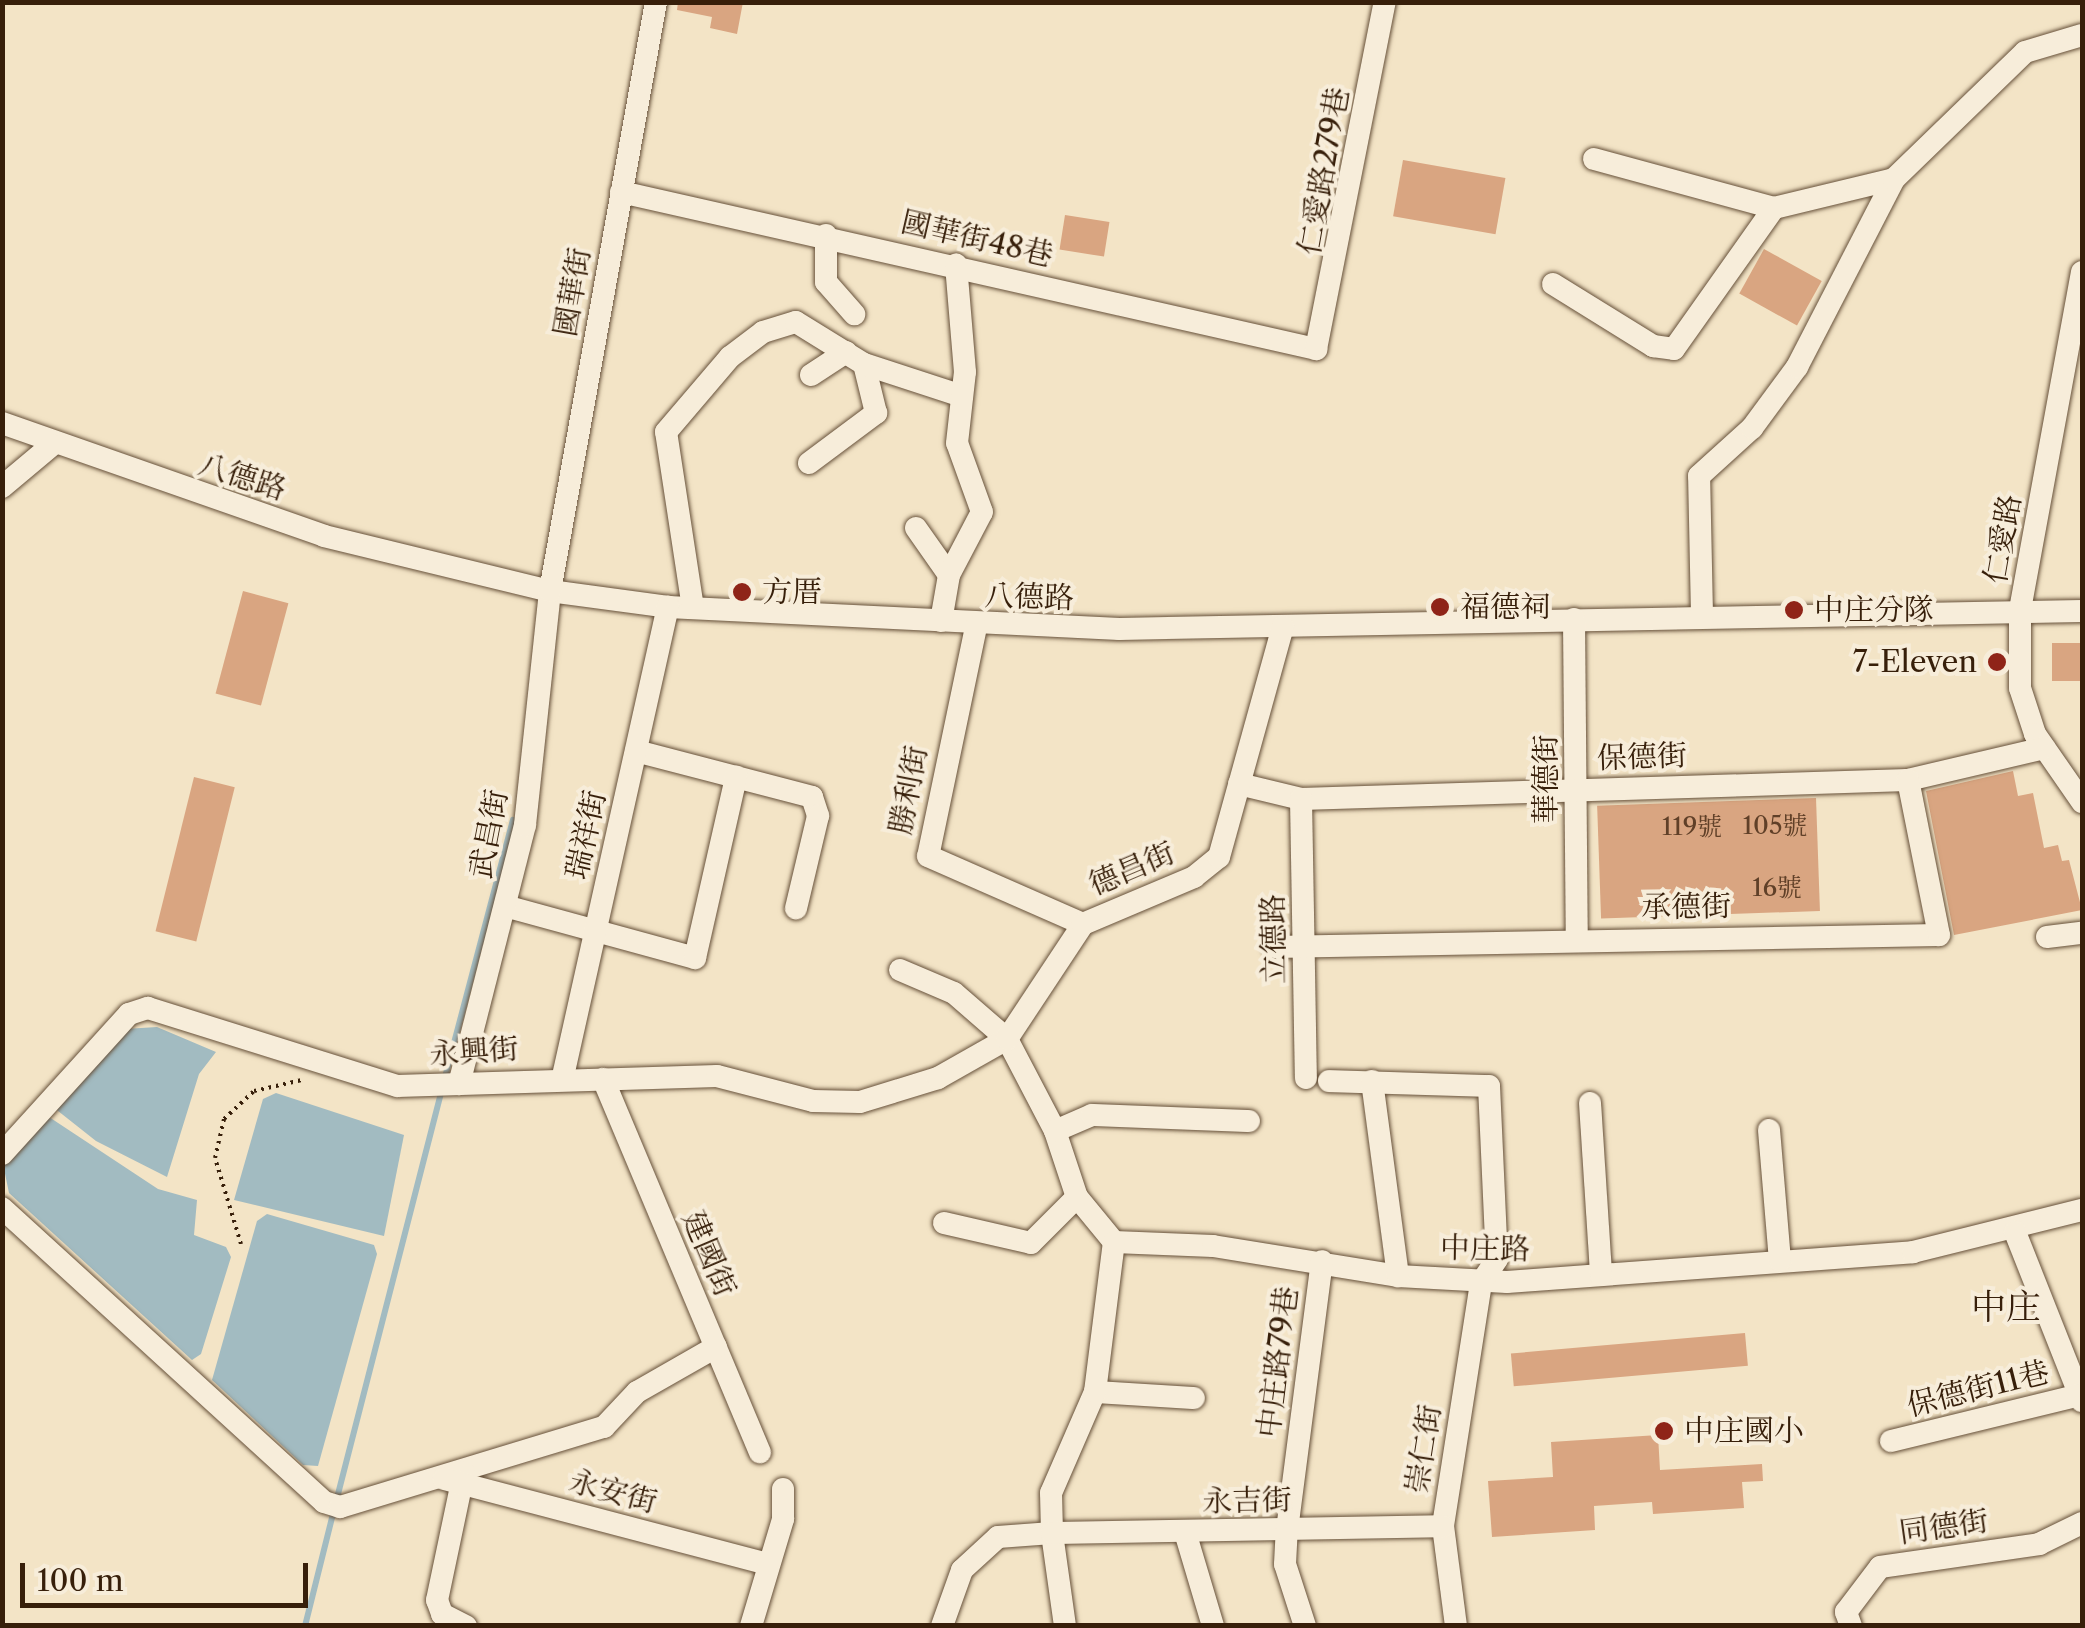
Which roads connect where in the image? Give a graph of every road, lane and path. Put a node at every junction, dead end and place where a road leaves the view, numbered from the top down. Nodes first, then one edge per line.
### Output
1 (656, 2) edge
2 (1385, 2) edge
3 (2082, 35) edge
4 (1594, 159) dead end
5 (1894, 179) junction
6 (621, 192) junction
7 (1774, 208) junction
8 (826, 235) junction
9 (956, 264) junction
10 (2082, 272) edge
11 (1553, 284) dead end
12 (854, 314) dead end
13 (1316, 348) joint
14 (855, 358) junction
15 (811, 375) dead end
16 (962, 396) junction
17 (2, 423) edge
18 (52, 445) junction
19 (808, 463) dead end
20 (2, 487) edge
21 (916, 528) dead end
22 (949, 575) junction
23 (550, 592) junction
24 (668, 606) junction
25 (693, 608) junction
26 (2020, 611) junction
27 (2082, 611) edge
28 (1702, 615) junction
29 (1574, 620) junction
30 (941, 621) junction
31 (976, 627) junction
32 (1283, 627) junction
33 (2044, 748) junction
34 (636, 751) junction
35 (736, 777) junction
36 (1908, 780) junction
37 (1239, 784) junction
38 (1576, 789) junction
39 (2080, 796) edge
40 (1300, 799) junction
41 (505, 906) junction
42 (796, 908) dead end
43 (1083, 924) junction
44 (595, 931) junction
45 (2082, 933) edge
46 (2047, 937) dead end
47 (1577, 938) junction
48 (1274, 946) dead end
49 (1304, 946) junction
50 (900, 970) dead end
51 (1007, 1039) junction
52 (328, 1064) junction
53 (562, 1076) junction
54 (603, 1079) junction
55 (1372, 1081) junction
56 (448, 1084) junction
57 (1590, 1103) dead end
58 (1249, 1121) dead end
59 (1769, 1130) dead end
60 (1055, 1131) junction
61 (2, 1154) edge
62 (1077, 1197) junction
63 (2, 1208) edge
64 (2082, 1210) edge
65 (944, 1223) dead end
66 (2015, 1232) junction
67 (1114, 1242) junction
68 (241, 1244) dead end
69 (1322, 1261) junction
70 (1780, 1261) junction
71 (1600, 1275) junction
72 (1398, 1276) junction
73 (1481, 1283) junction
74 (716, 1347) junction
75 (1095, 1392) junction
76 (1194, 1398) dead end
77 (2081, 1398) edge
78 (1891, 1441) dead end
79 (760, 1452) dead end
80 (457, 1478) junction
81 (783, 1488) dead end
82 (2082, 1522) edge
83 (1443, 1526) junction
84 (1287, 1530) junction
85 (1184, 1532) junction
86 (1052, 1533) junction
87 (767, 1564) junction
88 (466, 1626) edge
89 (751, 1626) edge
90 (942, 1626) edge
91 (1065, 1626) edge
92 (1214, 1626) edge
93 (1305, 1626) edge
94 (1456, 1626) edge
95 (1851, 1626) edge

1 - 6 street, 國華街
2 - 13 street, 仁愛路279巷
3 - 5 street
4 - 7 street
5 - 7 street
5 - 28 street
6 - 8 street, 國華街48巷
6 - 23 street, 國華街
7 - 11 street
8 - 9 street, 國華街48巷
8 - 12 street
9 - 13 street, 國華街48巷
9 - 16 street
10 - 26 street, 仁愛路
14 - 15 street
14 - 16 street
14 - 19 street
14 - 25 street
16 - 22 street
17 - 18 street, 八德路
18 - 20 street
18 - 23 street, 八德路
21 - 22 street
22 - 30 street
23 - 24 street, 八德路
23 - 41 street, 武昌街
24 - 25 street, 八德路
24 - 34 street, 瑞祥街
25 - 30 street, 八德路
26 - 27 street, 八德路
26 - 28 street, 八德路
26 - 33 street, 仁愛路
28 - 29 street, 八德路
29 - 32 street, 八德路
29 - 38 street, 華德街
30 - 31 street, 八德路
31 - 32 street, 八德路
31 - 43 street, 勝利街
32 - 37 street, 德昌街
33 - 36 street, 保德街
33 - 39 street, 仁愛路
34 - 35 street
34 - 44 street, 瑞祥街
35 - 42 street
35 - 44 street
36 - 38 street, 保德街
36 - 47 street, 承德街
37 - 40 street, 保德街
37 - 43 street, 德昌街
38 - 40 street, 保德街
38 - 47 street, 華德街
40 - 49 street, 立德路
41 - 44 street
41 - 56 street, 武昌街
43 - 51 street, 德昌街
44 - 53 street, 瑞祥街
45 - 46 street
47 - 49 street, 承德街
48 - 49 street, 承德街
49 - 55 street, 立德路
50 - 51 street
51 - 54 street, 永興街
51 - 60 street
52 - 56 street, 永興街
52 - 61 street, 永興街
52 - 68 path
53 - 54 street, 永興街
53 - 56 street, 永興街
54 - 74 street, 建國街
55 - 72 street
55 - 73 street, 崇仁街
57 - 71 street
58 - 60 street
59 - 70 street
60 - 62 street
62 - 65 street
62 - 67 street
63 - 80 street
64 - 66 street, 中庄路
66 - 70 street, 中庄路
66 - 77 street
67 - 69 street, 中庄路
67 - 75 street
69 - 72 street, 中庄路
69 - 84 street, 中庄路79巷
70 - 71 street, 中庄路
71 - 73 street, 中庄路
72 - 73 street, 中庄路
73 - 83 street, 崇仁街
74 - 79 street, 建國街
74 - 80 street
75 - 76 street
75 - 86 street
77 - 78 street, 保德街11巷
80 - 87 street, 永安街
80 - 88 street
81 - 87 street
82 - 95 street, 同德街
83 - 84 street, 永吉街
83 - 94 street, 崇仁街
84 - 85 street, 永吉街
84 - 93 street, 中庄路79巷
85 - 86 street, 永吉街
85 - 92 street
86 - 90 street
86 - 91 street
87 - 89 street

